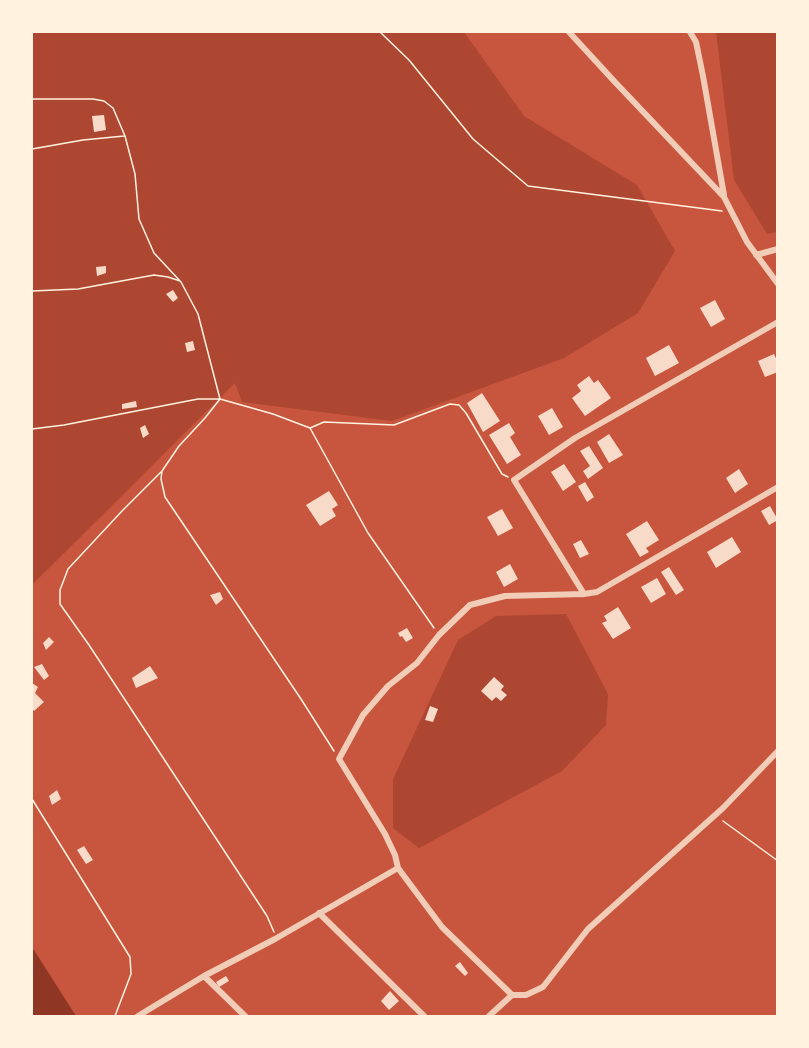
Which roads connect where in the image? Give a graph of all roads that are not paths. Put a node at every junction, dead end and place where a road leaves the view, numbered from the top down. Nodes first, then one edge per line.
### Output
1 (569, 32) edge
2 (690, 32) edge
3 (724, 197) junction
4 (777, 249) edge
5 (756, 255) junction
6 (777, 284) edge
7 (777, 322) edge
8 (777, 487) edge
9 (584, 594) junction
10 (777, 751) edge
11 (398, 868) junction
12 (319, 913) junction
13 (204, 976) junction
14 (512, 995) junction
15 (138, 1017) edge
16 (245, 1017) edge
17 (424, 1017) edge
18 (489, 1017) edge

1 - 3 street
2 - 3 street
3 - 5 street
4 - 5 street
5 - 6 street
7 - 9 street
8 - 9 street
9 - 11 street
10 - 14 street
11 - 12 street
11 - 14 street
12 - 13 street
12 - 17 street
13 - 15 street
13 - 16 street
14 - 18 street

